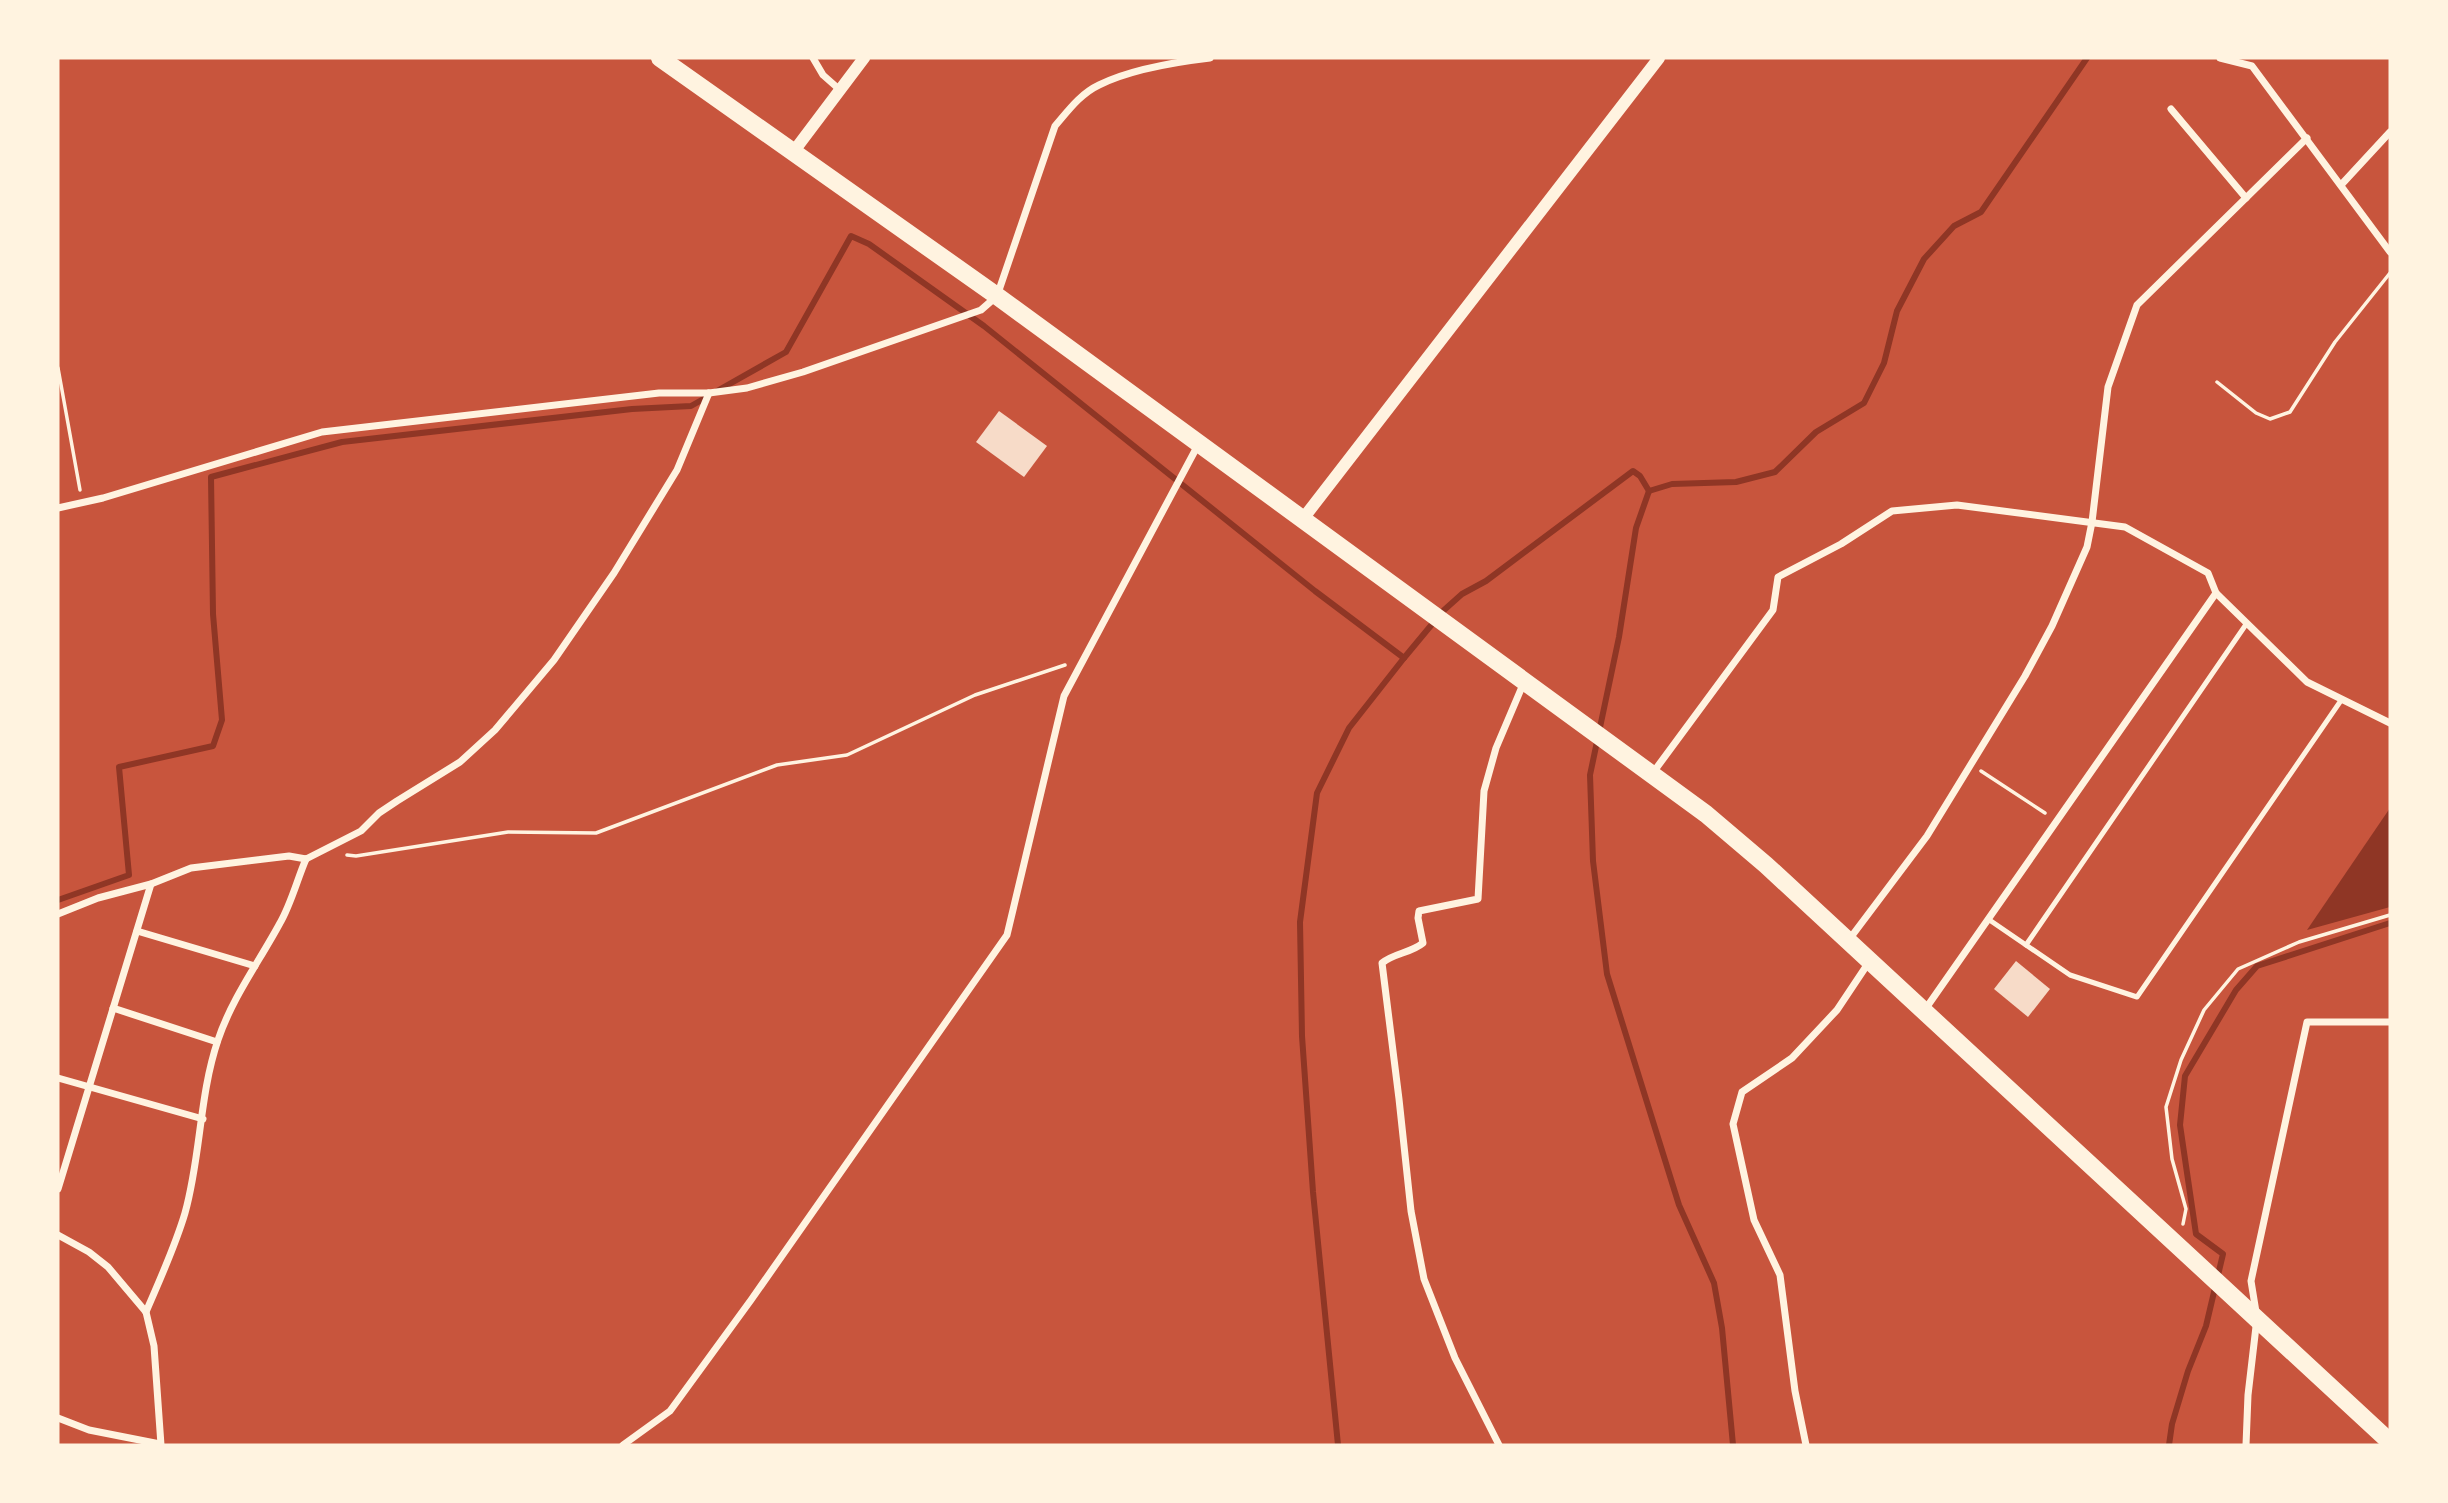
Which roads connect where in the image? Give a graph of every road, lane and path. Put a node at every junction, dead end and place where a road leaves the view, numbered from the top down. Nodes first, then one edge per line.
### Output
1 (660, 58) edge
2 (813, 58) edge
3 (863, 58) edge
4 (1210, 58) edge
5 (1659, 58) edge
6 (2220, 58) edge
7 (840, 90) junction
8 (2171, 109) dead end
9 (2390, 132) edge
10 (2307, 138) junction
11 (794, 151) junction
12 (2341, 185) junction
13 (2246, 198) junction
14 (2390, 252) edge
15 (2390, 273) edge
16 (997, 296) junction
17 (58, 368) edge
18 (2217, 382) dead end
19 (709, 393) junction
20 (1198, 445) junction
21 (83, 503) junction
22 (58, 508) edge
23 (1301, 520) junction
24 (2092, 522) junction
25 (2216, 593) junction
26 (2247, 623) junction
27 (1083, 660) junction
28 (1524, 681) junction
29 (2342, 699) junction
30 (2390, 723) edge
31 (1971, 764) junction
32 (1652, 774) junction
33 (2057, 821) junction
34 (320, 851) junction
35 (306, 859) junction
36 (151, 884) junction
37 (58, 914) edge
38 (2390, 915) edge
39 (1989, 919) junction
40 (136, 931) junction
41 (1847, 942) junction
42 (2026, 945) junction
43 (1869, 962) junction
44 (255, 966) junction
45 (113, 1008) junction
46 (1924, 1012) junction
47 (2390, 1022) edge
48 (217, 1042) junction
49 (58, 1078) edge
50 (89, 1087) junction
51 (202, 1119) junction
52 (58, 1189) edge
53 (58, 1234) edge
54 (2178, 1244) junction
55 (146, 1312) junction
56 (2257, 1318) junction
57 (58, 1418) edge
58 (2390, 1442) edge
59 (160, 1445) edge
60 (623, 1445) edge
61 (1499, 1445) edge
62 (1806, 1445) edge
63 (2246, 1445) edge

1 - 11 main road
2 - 7 street
3 - 7 street
4 - 16 street
5 - 23 street
6 - 10 street
7 - 11 street
8 - 13 street
9 - 12 street
10 - 12 street
10 - 13 street
11 - 16 main road
12 - 14 street
13 - 24 street
15 - 18 path
16 - 19 street
16 - 20 main road
17 - 21 path
19 - 21 street
19 - 34 street
20 - 23 main road
20 - 27 street
21 - 22 street
23 - 28 main road
24 - 25 street
24 - 31 street
24 - 32 street
25 - 26 street
25 - 33 street
26 - 29 street
26 - 42 lane
27 - 34 path
27 - 60 street
28 - 32 main road
28 - 61 street
29 - 30 street
29 - 42 lane
31 - 33 path
31 - 41 street
32 - 41 main road
33 - 39 street
34 - 35 street
35 - 36 street
35 - 44 street
36 - 37 street
36 - 40 street
38 - 54 path
39 - 42 lane
39 - 46 street
40 - 44 street
40 - 45 street
41 - 43 main road
43 - 46 main road
43 - 62 street
44 - 48 street
45 - 48 street
45 - 50 street
46 - 54 main road
47 - 56 street
48 - 51 street
49 - 50 street
50 - 51 street
50 - 52 street
51 - 55 street
53 - 55 street
54 - 56 main road
55 - 59 street
56 - 58 main road
56 - 63 street
57 - 59 street

